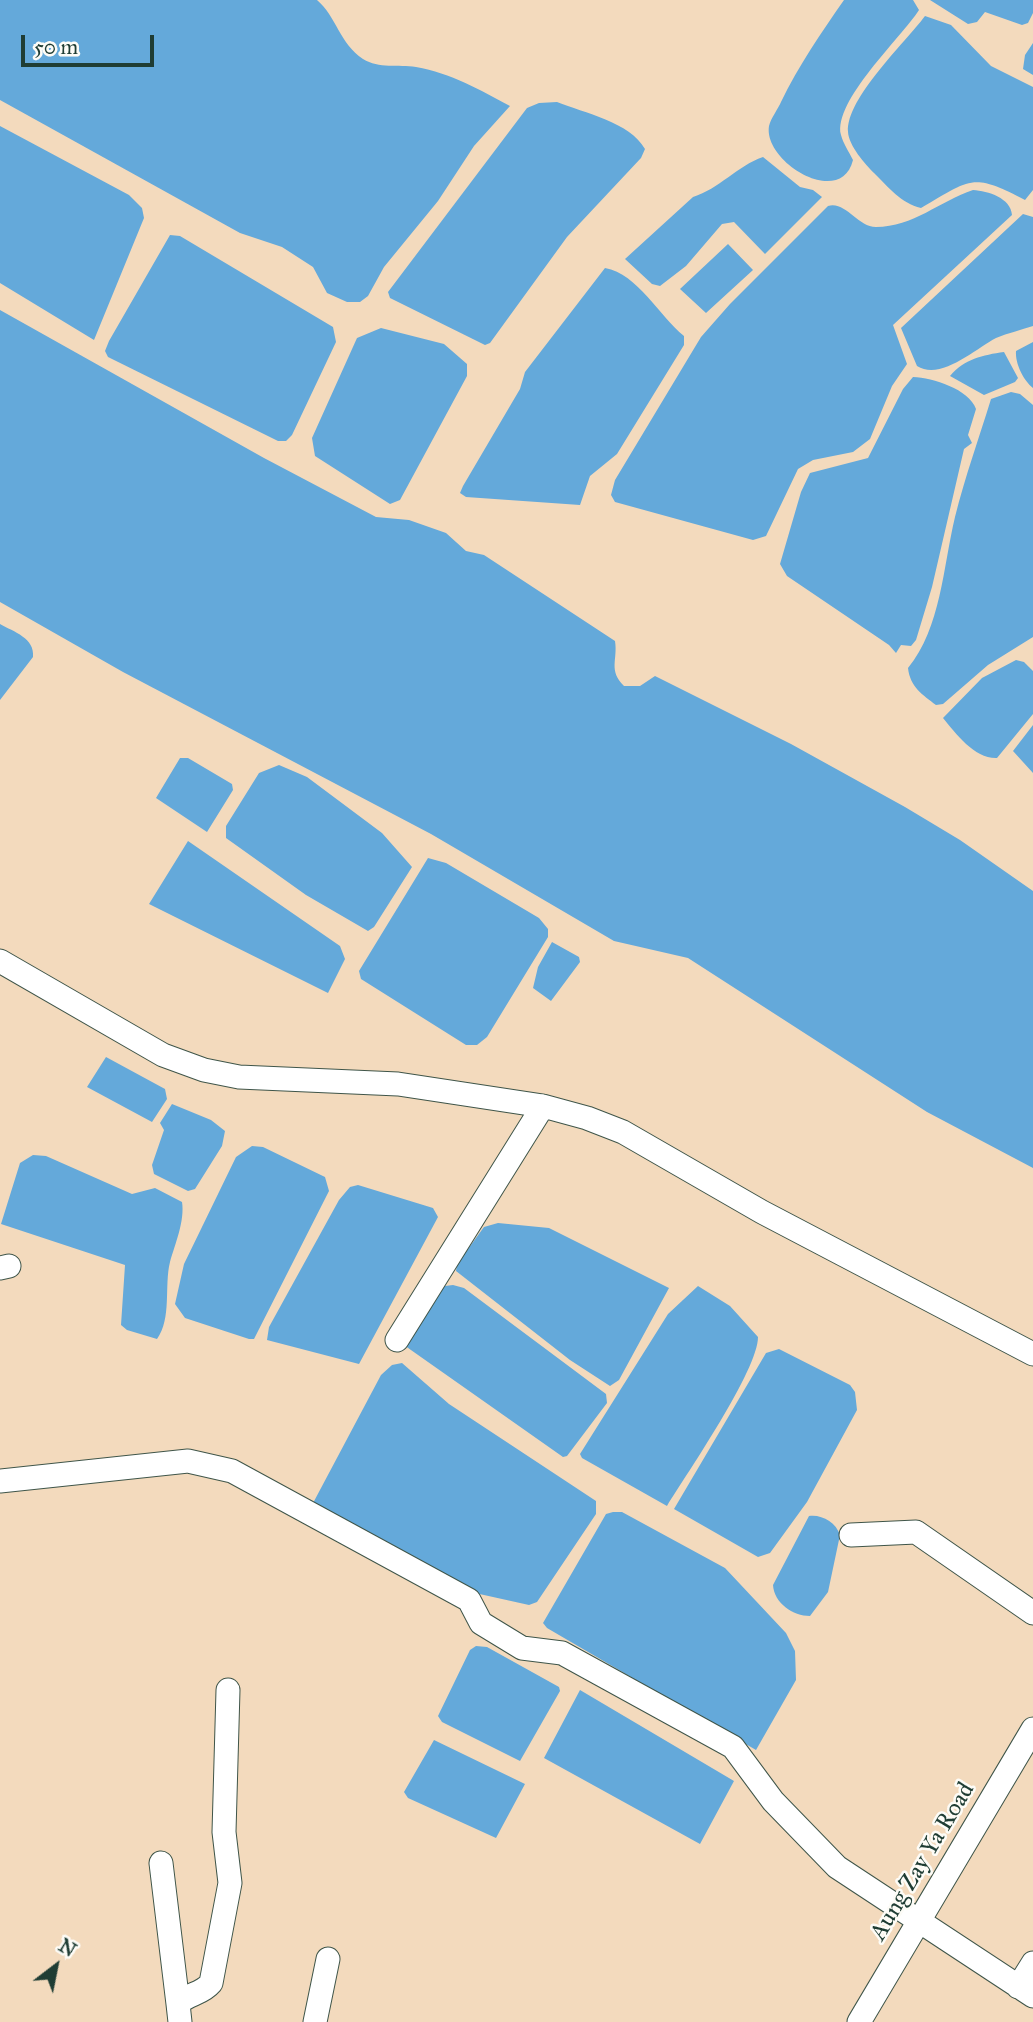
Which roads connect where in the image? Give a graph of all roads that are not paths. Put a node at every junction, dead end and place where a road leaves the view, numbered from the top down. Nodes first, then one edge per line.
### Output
1 (0, 961) edge
2 (543, 1106) junction
3 (397, 1340) dead end
4 (1033, 1354) edge
5 (0, 1481) edge
6 (850, 1535) dead end
7 (1033, 1613) edge
8 (228, 1690) dead end
9 (1033, 1729) edge
10 (161, 1863) dead end
11 (918, 1922) junction
12 (328, 1959) dead end
13 (1033, 1962) edge
14 (1026, 1992) edge
15 (179, 2013) edge
16 (315, 2022) edge
17 (859, 2022) edge

1 - 2 street
2 - 3 street
2 - 4 street
5 - 11 street
6 - 7 street
8 - 15 street
9 - 11 street, Aung Zay Ya Road
10 - 15 street
11 - 14 street
11 - 17 street, Aung Zay Ya Road
12 - 16 street
13 - 14 street

